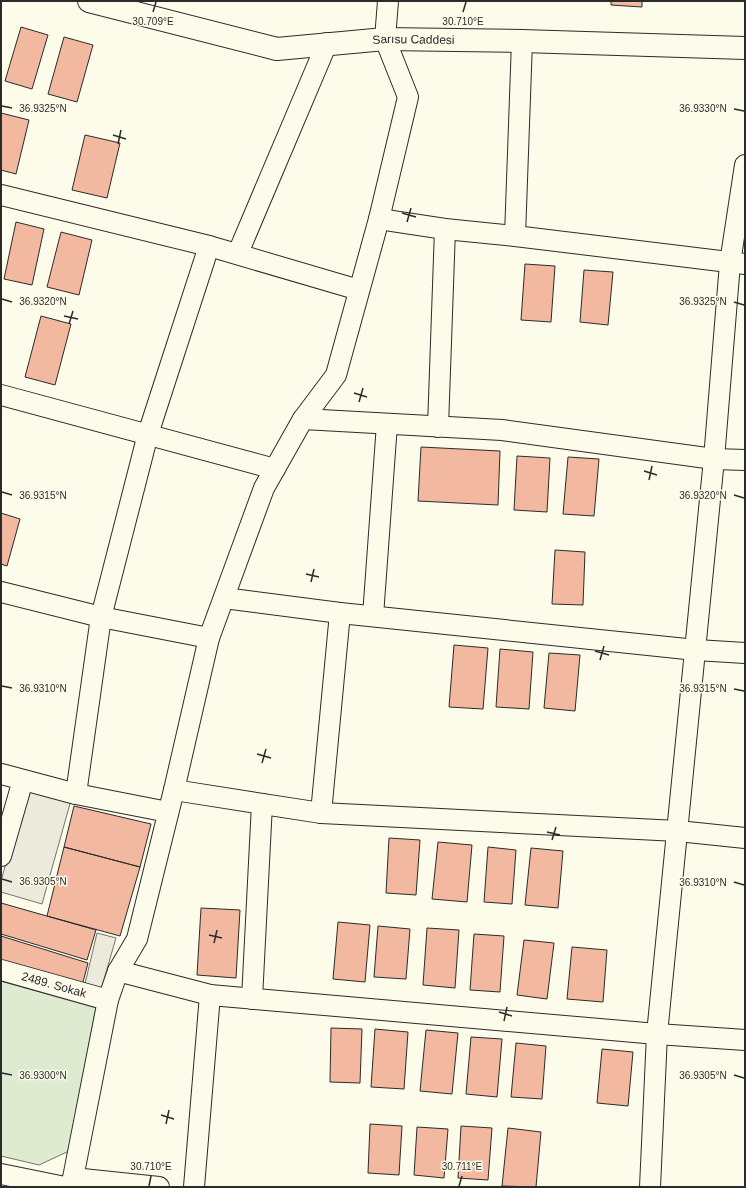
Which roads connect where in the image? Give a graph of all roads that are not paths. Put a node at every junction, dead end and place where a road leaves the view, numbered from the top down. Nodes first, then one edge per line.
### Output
1 (89, 1) edge
2 (388, 1) edge
3 (385, 38) junction
4 (522, 41) junction
5 (327, 44) junction
6 (745, 48) edge
7 (745, 165) edge
8 (1, 195) edge
9 (379, 219) junction
10 (445, 229) junction
11 (515, 236) junction
12 (209, 246) junction
13 (238, 253) junction
14 (737, 264) edge
15 (359, 290) junction
16 (1, 395) edge
17 (303, 420) junction
18 (387, 424) junction
19 (438, 427) junction
20 (148, 434) junction
21 (714, 459) junction
22 (745, 460) edge
23 (275, 469) junction
24 (1, 592) edge
25 (224, 598) junction
26 (340, 613) junction
27 (372, 616) junction
28 (101, 617) junction
29 (209, 638) junction
30 (696, 650) junction
31 (745, 653) edge
32 (1, 774) edge
33 (23, 780) junction
34 (174, 790) junction
35 (76, 794) junction
36 (262, 804) junction
37 (168, 812) junction
38 (321, 813) junction
39 (678, 831) junction
40 (745, 838) edge
41 (1, 856) edge
42 (1, 970) edge
43 (118, 971) junction
44 (210, 995) junction
45 (252, 999) junction
46 (108, 1000) junction
47 (657, 1034) junction
48 (745, 1040) edge
49 (1, 1174) edge
50 (70, 1184) edge
51 (159, 1187) edge
52 (194, 1187) edge
53 (650, 1187) edge

1 - 5 street, Sarısu Caddesi
2 - 3 street
3 - 4 street, Sarısu Caddesi
3 - 5 street, Sarısu Caddesi
3 - 9 street
4 - 6 street, Sarısu Caddesi
4 - 11 street
5 - 13 street
7 - 14 street
8 - 12 street
9 - 10 street
9 - 15 street
10 - 11 street
10 - 19 street
11 - 14 street
12 - 13 street
12 - 20 street
13 - 15 street
14 - 21 street
15 - 17 street
16 - 20 street
17 - 18 street
17 - 23 street
18 - 19 street
18 - 27 street
19 - 21 street
20 - 23 street
20 - 28 street
21 - 22 street
21 - 30 street
23 - 25 street
24 - 28 street
25 - 26 street
25 - 29 street
26 - 27 street
26 - 38 street
27 - 30 street
28 - 29 street
28 - 35 street
29 - 34 street
30 - 31 street
30 - 39 street
32 - 33 street
33 - 35 street
33 - 41 street
34 - 36 street
34 - 37 street
35 - 37 street
36 - 38 street
36 - 45 street
37 - 43 street
38 - 39 street
39 - 40 street
39 - 47 street
42 - 46 street, 2489. Sokak
43 - 44 street
43 - 46 street
44 - 45 street
44 - 52 street
45 - 47 street
46 - 50 street
47 - 48 street
47 - 53 street
49 - 50 street
50 - 51 street

